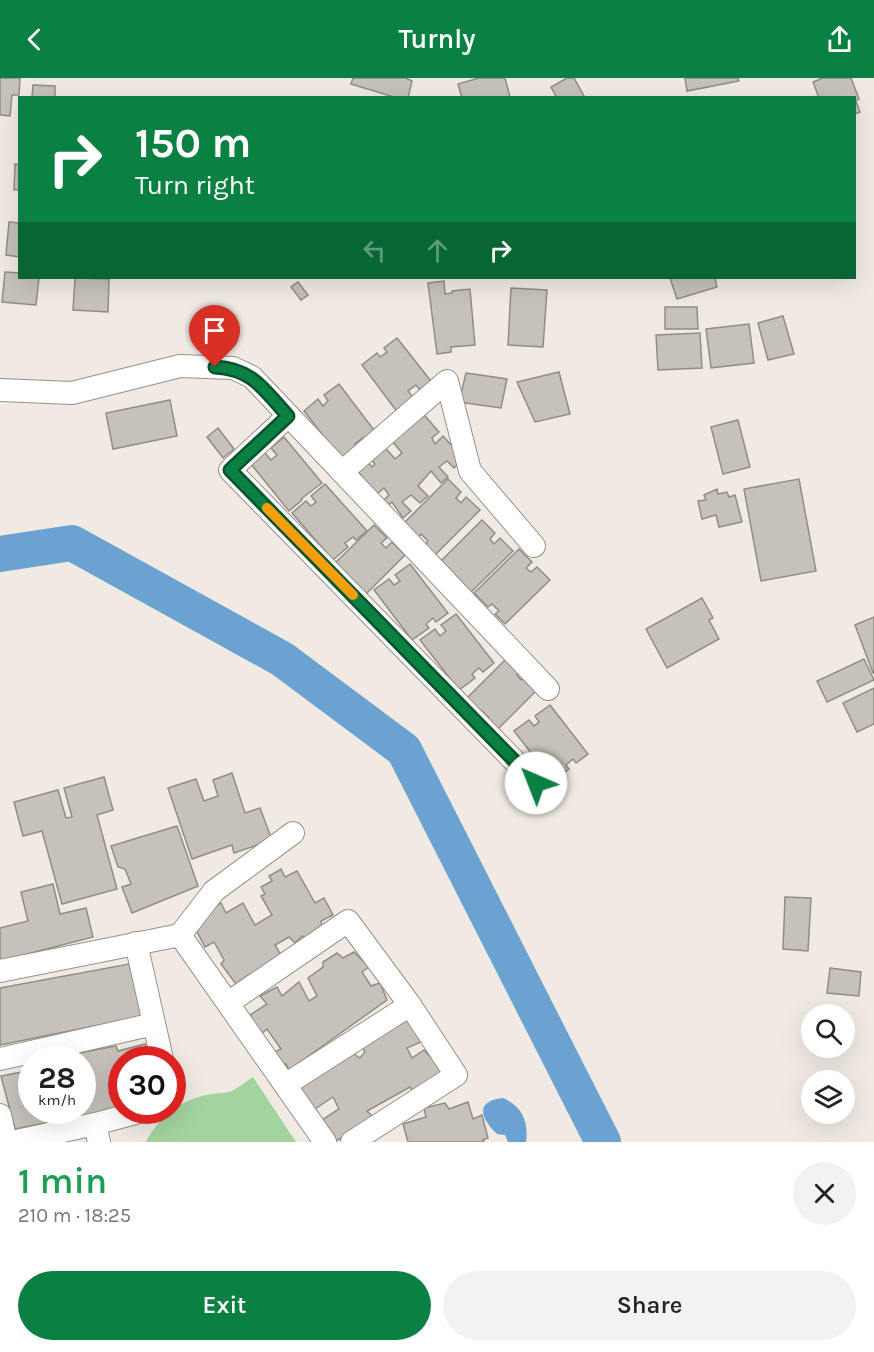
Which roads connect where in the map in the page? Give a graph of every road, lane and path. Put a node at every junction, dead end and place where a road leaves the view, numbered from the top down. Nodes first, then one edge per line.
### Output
1 (0, 390) edge
2 (288, 416) junction
3 (342, 472) junction
4 (534, 546) dead end
5 (548, 689) dead end
6 (536, 783) dead end
7 (293, 833) dead end
8 (180, 935) junction
9 (136, 944) junction
10 (0, 972) edge
11 (228, 1003) junction
12 (410, 1005) junction
13 (154, 1024) junction
14 (159, 1046) edge
15 (0, 1059) edge
16 (285, 1085) junction
17 (0, 1115) edge
18 (117, 1124) edge
19 (97, 1133) edge
20 (6, 1142) edge
21 (12, 1142) edge
22 (325, 1142) edge
23 (352, 1142) edge

1 - 2 street
2 - 3 street
2 - 6 street
3 - 4 street
3 - 5 street
7 - 8 street
8 - 9 street
8 - 11 street
9 - 10 street
9 - 13 street
11 - 12 street
11 - 16 street
12 - 16 street
12 - 23 street
13 - 14 street
13 - 15 street
16 - 22 street
17 - 20 street
18 - 19 street
19 - 21 street

